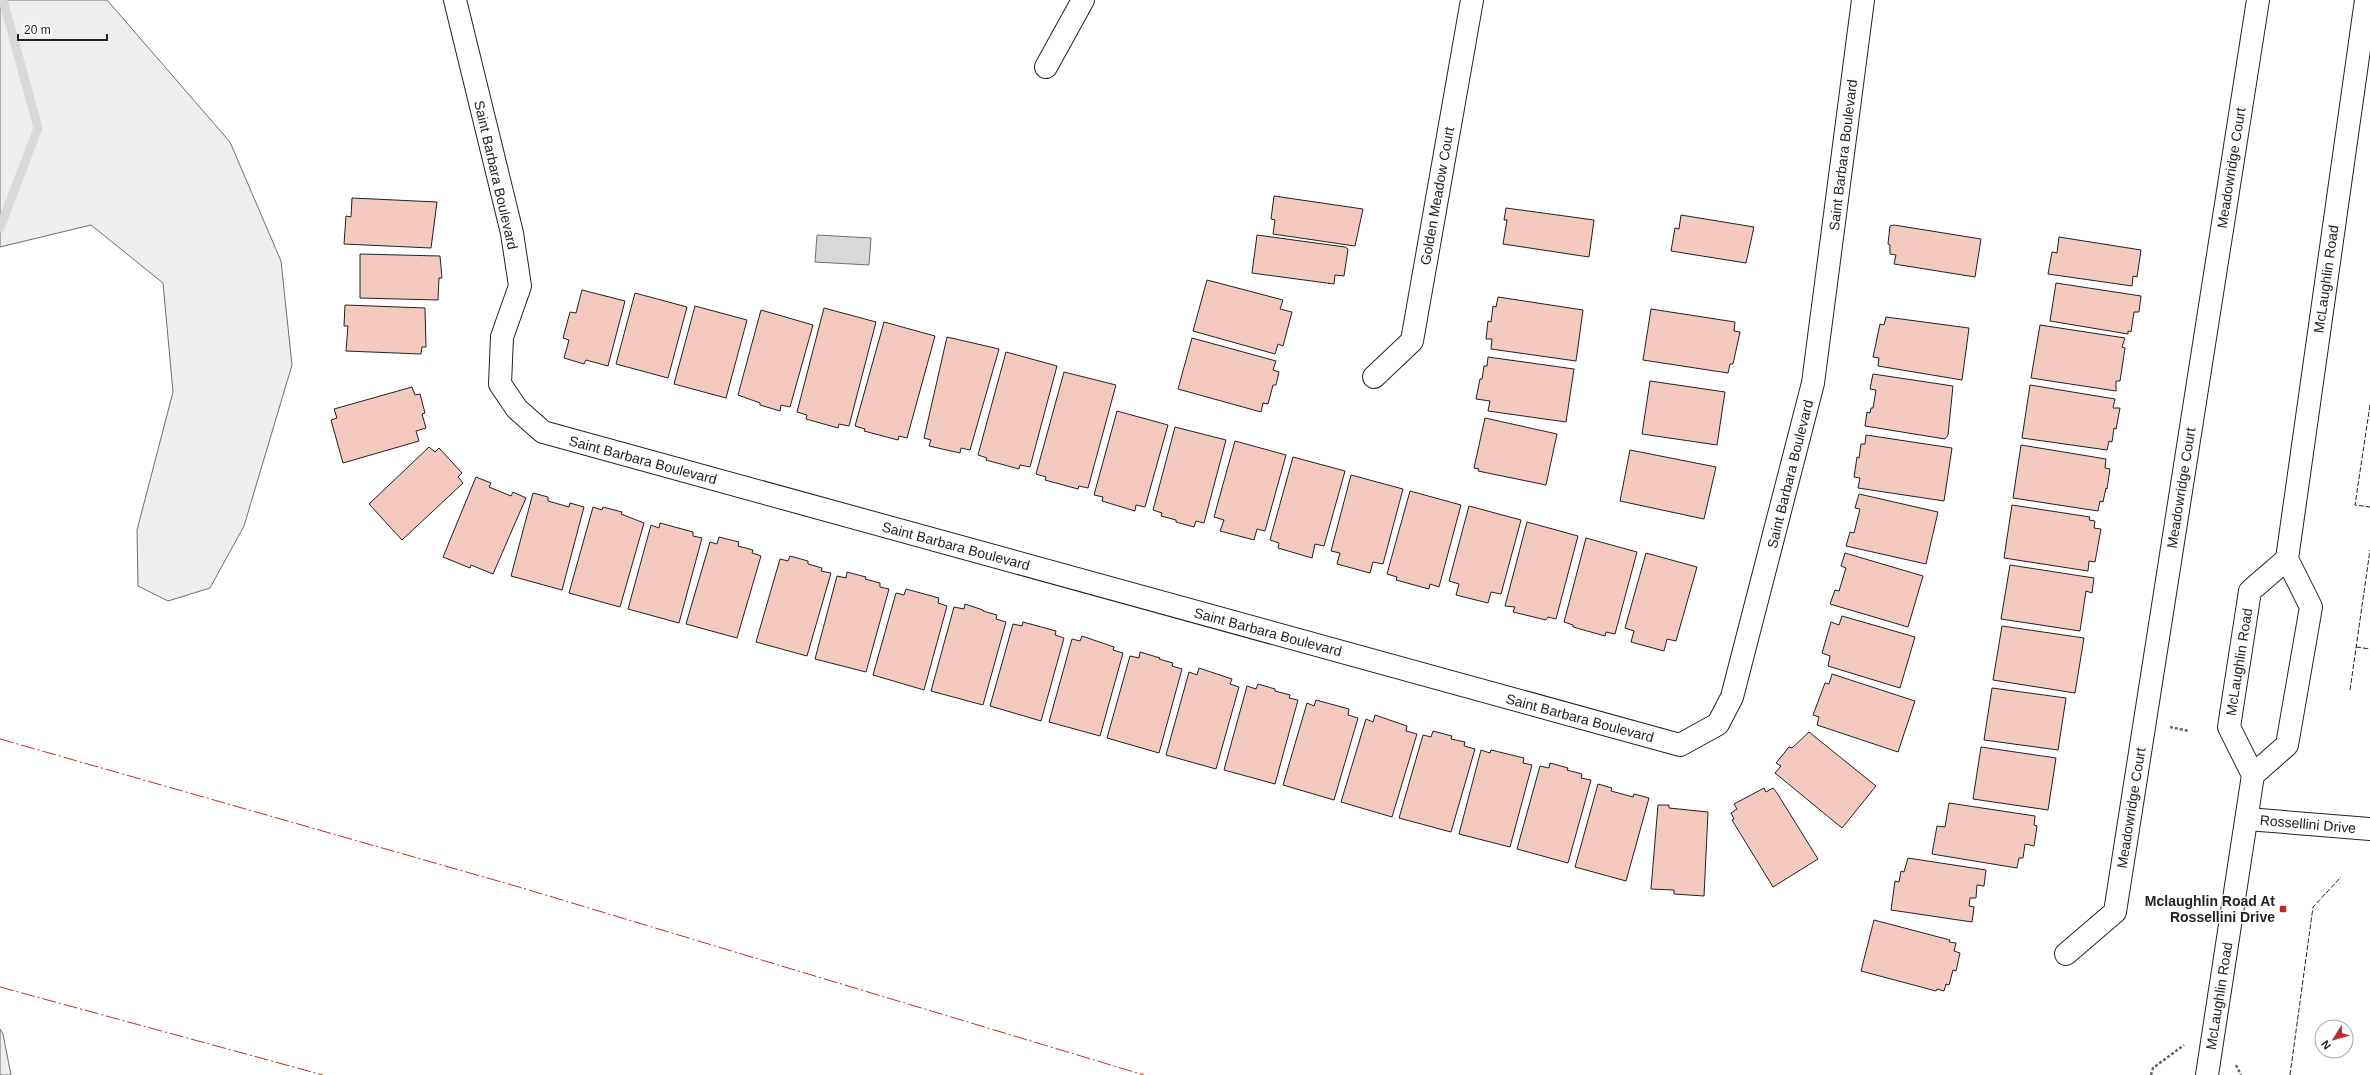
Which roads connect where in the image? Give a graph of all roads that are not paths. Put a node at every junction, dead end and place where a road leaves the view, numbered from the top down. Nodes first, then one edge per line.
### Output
1 (455, 0) edge
2 (1083, 0) edge
3 (1472, 0) edge
4 (1863, 0) edge
5 (2258, 0) edge
6 (2366, 0) edge
7 (1046, 67) dead end
8 (1374, 377) dead end
9 (2287, 559) junction
10 (2253, 775) junction
11 (2247, 819) junction
12 (2370, 829) edge
13 (2066, 954) dead end
14 (2207, 1075) edge

1 - 4 street, Saint Barbara Boulevard
2 - 7 street
3 - 8 street, Golden Meadow Court
5 - 13 street, Meadowridge Court
6 - 9 street, McLaughlin Road
9 - 10 street
9 - 10 street, McLaughlin Road
10 - 11 street, McLaughlin Road
11 - 12 street, Rossellini Drive
11 - 14 street, McLaughlin Road

